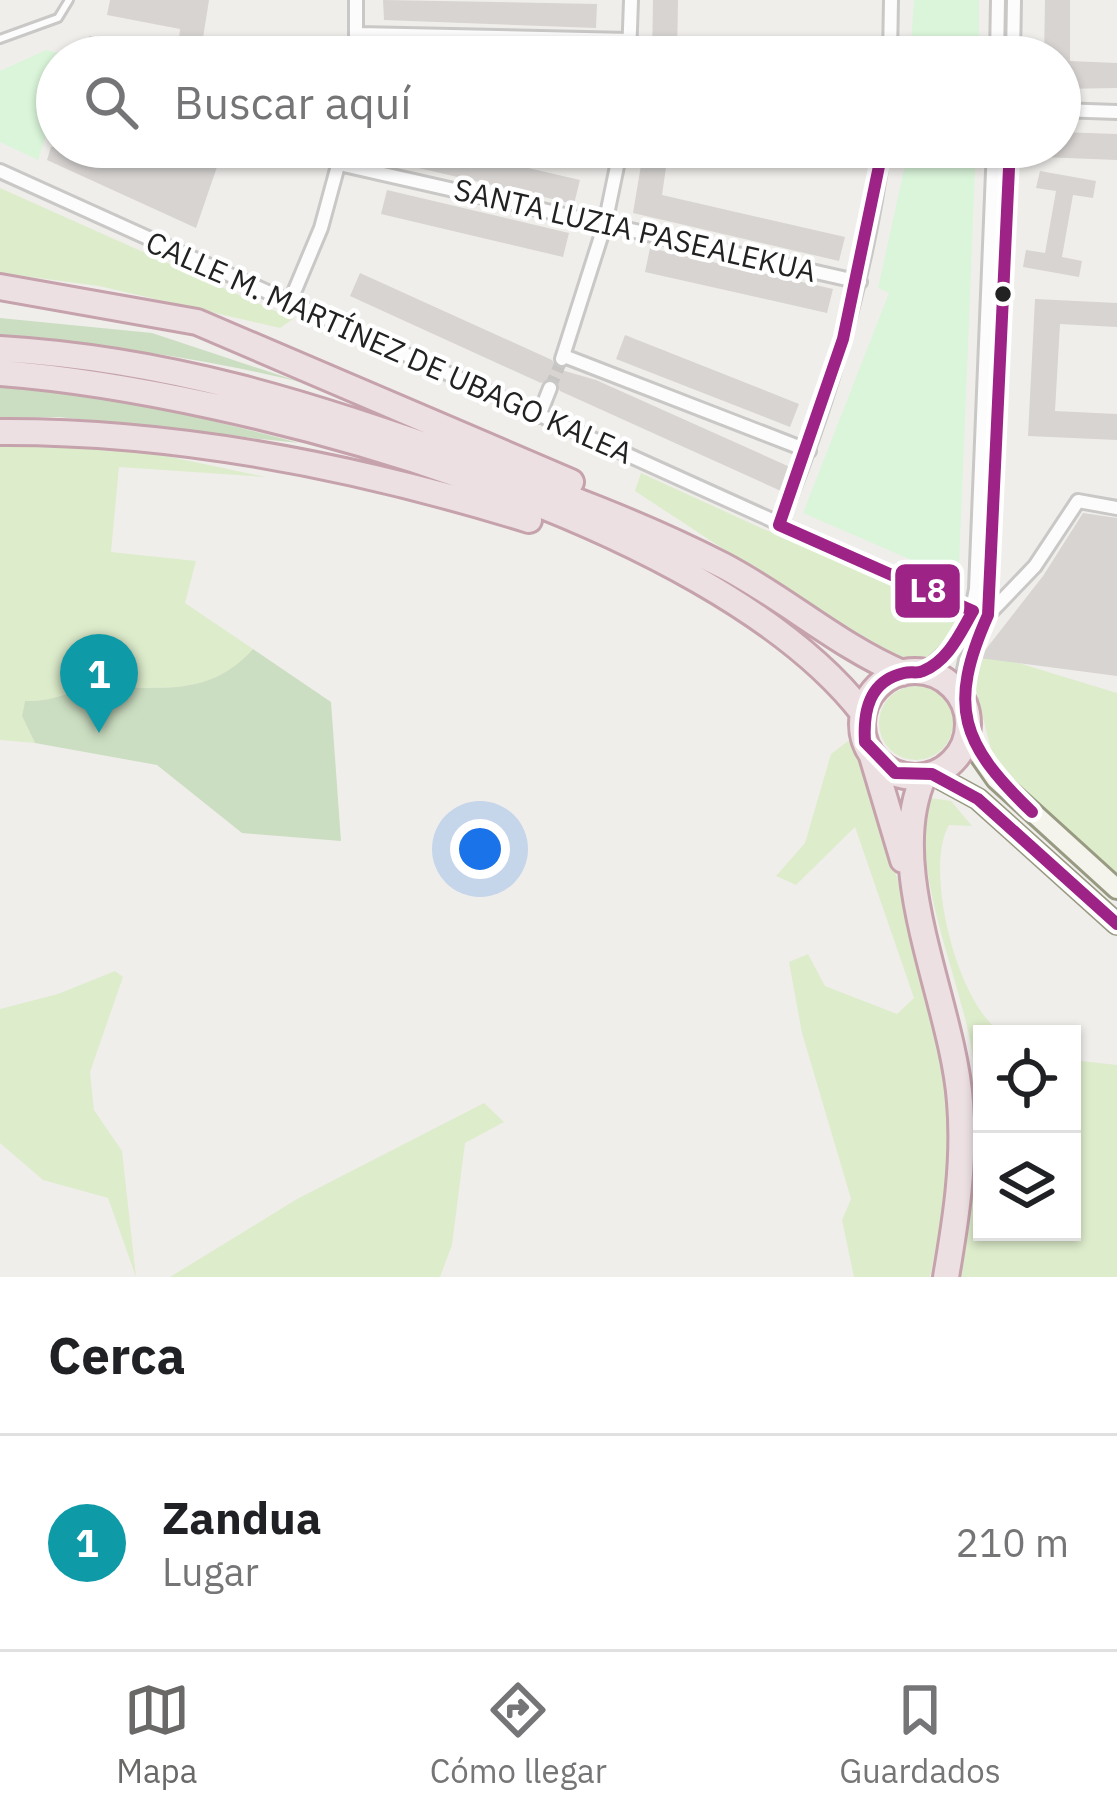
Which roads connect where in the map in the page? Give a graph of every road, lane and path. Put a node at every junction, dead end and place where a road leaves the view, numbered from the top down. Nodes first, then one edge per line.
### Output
1 (69, 0) edge
2 (356, 0) edge
3 (631, 0) edge
4 (891, 0) edge
5 (998, 0) edge
6 (1014, 0) edge
7 (358, 34) joint
8 (448, 36) edge
9 (629, 36) edge
10 (890, 36) edge
11 (997, 36) edge
12 (1013, 36) edge
13 (0, 39) edge
14 (1081, 111) edge
15 (1117, 112) edge
16 (338, 168) edge
17 (357, 168) edge
18 (617, 168) edge
19 (879, 168) edge
20 (993, 168) edge
21 (1009, 168) edge
22 (0, 171) edge
23 (605, 224) junction
24 (860, 282) junction
25 (0, 287) edge
26 (290, 302) junction
27 (0, 304) edge
28 (0, 349) edge
29 (0, 374) edge
30 (325, 377) junction
31 (550, 388) tunnel mouth
32 (538, 416) junction
33 (0, 435) edge
34 (809, 451) junction
35 (1117, 508) edge
36 (779, 525) junction
37 (724, 566) junction
38 (731, 604) junction
39 (973, 611) junction
40 (988, 614) junction
41 (912, 672) junction
42 (959, 695) junction
43 (863, 713) junction
44 (966, 736) junction
45 (872, 755) junction
46 (928, 775) junction
47 (1117, 889) edge
48 (915, 891) junction
49 (1117, 924) edge
50 (946, 1277) edge

1 - 13 lane
2 - 7 street
3 - 9 street
4 - 10 street
5 - 11 street
6 - 12 street
7 - 8 street
14 - 15 street
16 - 26 street
17 - 23 street, SANTA LUZIA PASEALEKUA
18 - 23 street
19 - 24 street
20 - 39 street
21 - 40 street
22 - 26 street, CALLE M. MARTÍNEZ DE UBAGO KALEA
23 - 24 street, SANTA LUZIA PASEALEKUA
23 - 34 street
24 - 34 street
25 - 30 highway
26 - 32 street, CALLE M. MARTÍNEZ DE UBAGO KALEA
27 - 30 highway
28 - 37 highway
29 - 38 highway
30 - 37 highway
31 - 32 street
32 - 36 street, CALLE M. MARTÍNEZ DE UBAGO KALEA
33 - 38 highway
34 - 36 street
35 - 40 street
36 - 39 street, CALLE M. MARTÍNEZ DE UBAGO KALEA
37 - 41 highway
38 - 43 highway
39 - 41 street
40 - 42 street
41 - 42 highway
41 - 43 highway
42 - 44 highway
43 - 45 highway
44 - 46 highway
44 - 47 main road
45 - 46 highway
45 - 48 highway
46 - 48 highway
46 - 49 main road
48 - 50 highway

